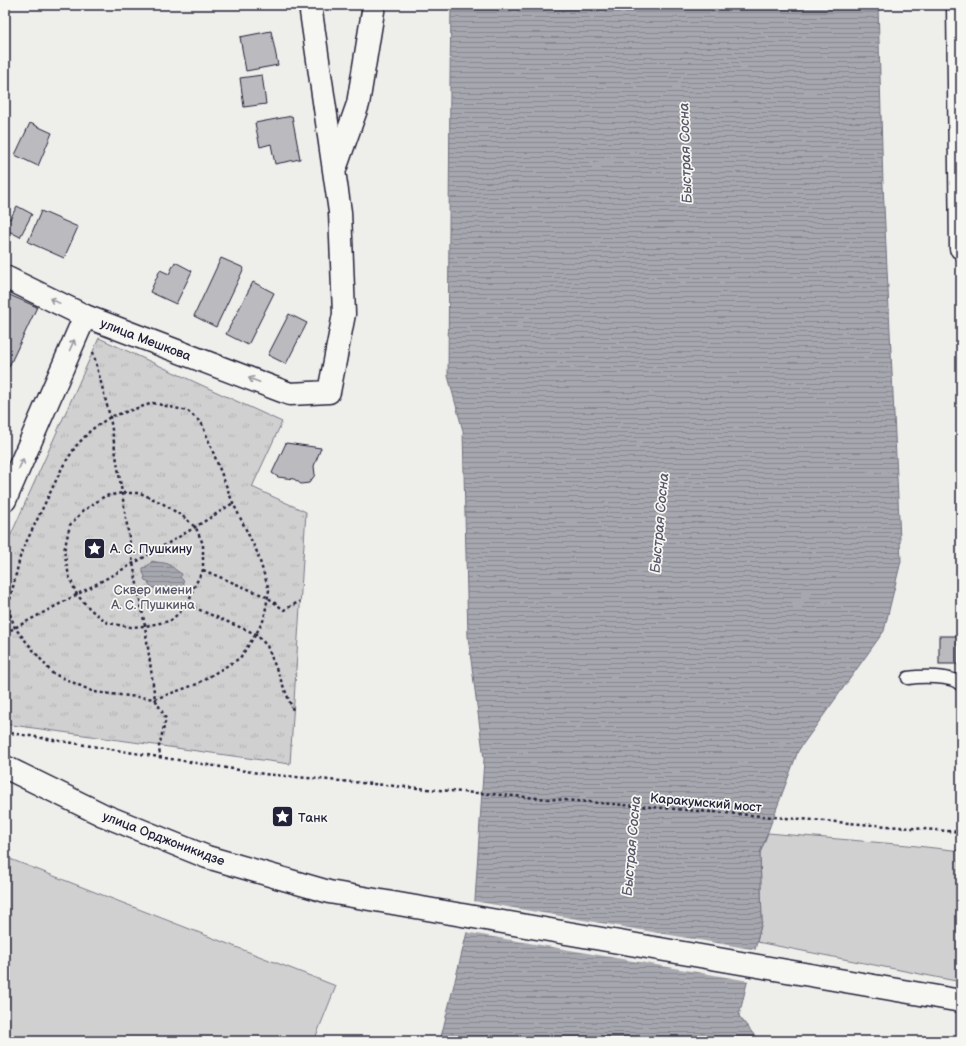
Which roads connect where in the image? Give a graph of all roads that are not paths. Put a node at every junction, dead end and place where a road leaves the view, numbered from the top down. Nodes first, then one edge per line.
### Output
1 (310, 5) edge
2 (374, 5) edge
3 (958, 5) edge
4 (334, 172) junction
5 (961, 248) edge
6 (5, 277) edge
7 (85, 316) junction
8 (5, 500) edge
9 (908, 678) dead end
10 (961, 686) edge
11 (5, 767) edge
12 (961, 1001) edge

1 - 4 street
2 - 4 street
3 - 5 street
4 -> 7 street, улица Мешкова
7 -> 6 street, улица Мешкова
8 -> 7 street
9 - 10 lane
11 - 12 street, улица Орджоникидзе

